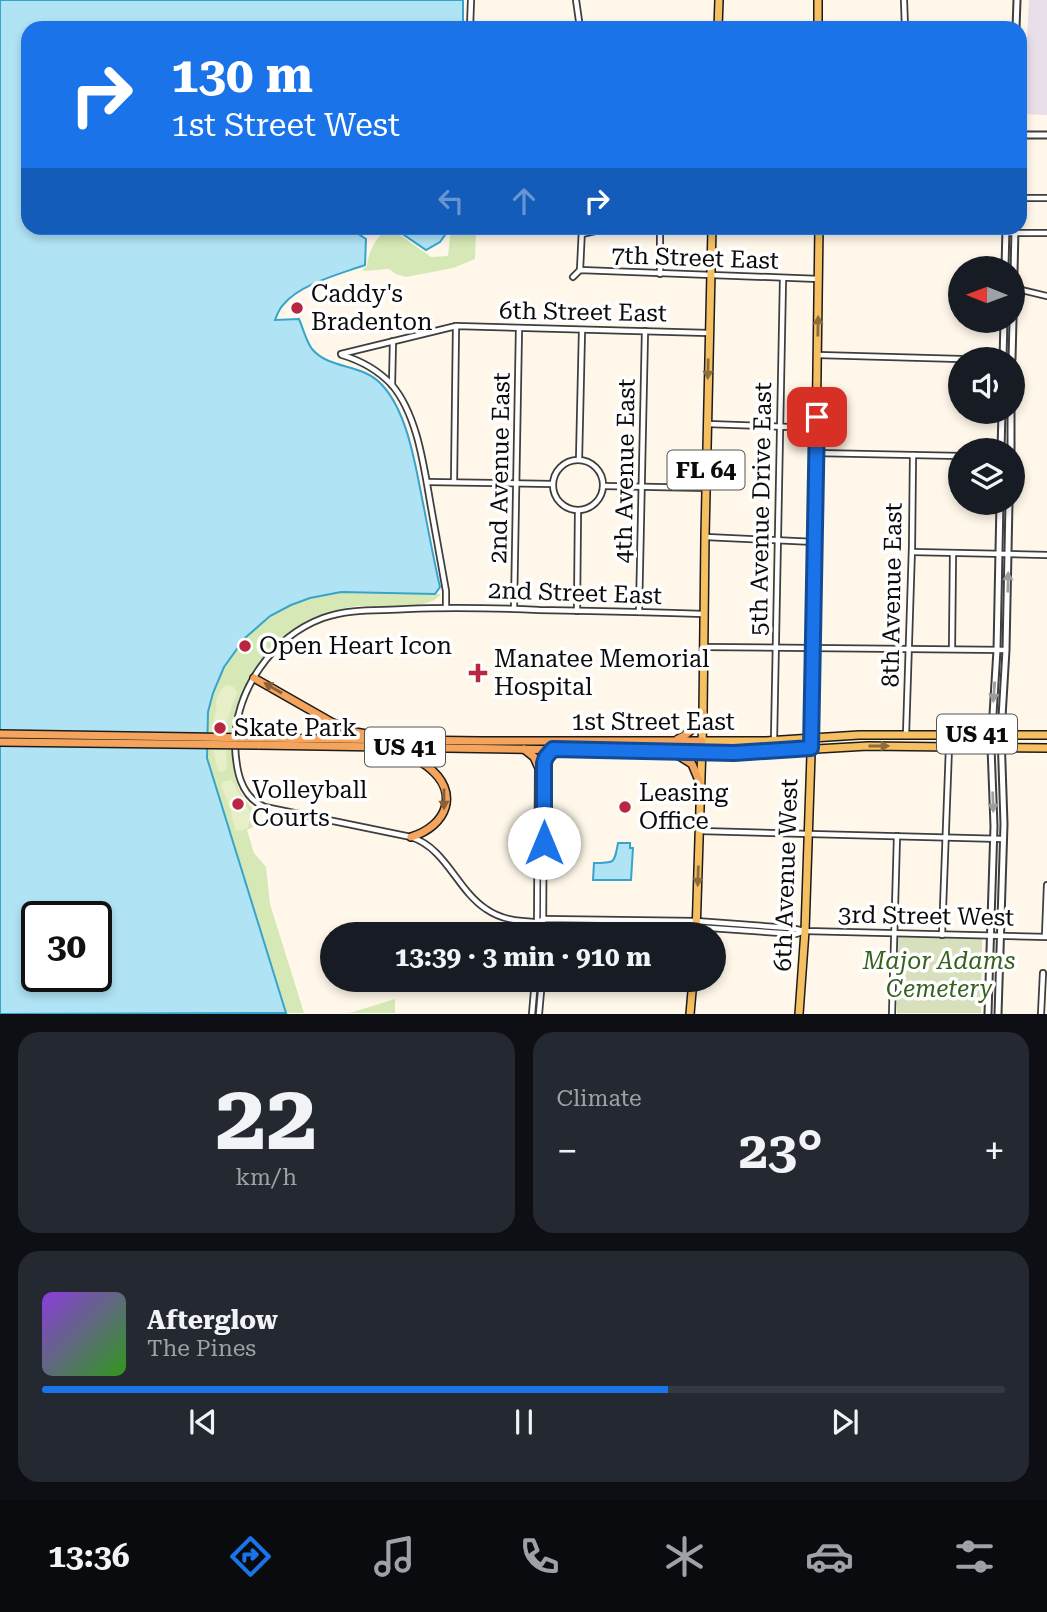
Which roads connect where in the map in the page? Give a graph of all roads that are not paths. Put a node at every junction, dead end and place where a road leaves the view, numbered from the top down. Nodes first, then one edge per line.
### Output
1 (471, 0) edge
2 (576, 0) edge
3 (719, 0) edge
4 (818, 0) edge
5 (904, 0) edge
6 (1017, 0) edge
7 (470, 21) edge
8 (579, 21) edge
9 (719, 21) edge
10 (818, 21) edge
11 (905, 21) edge
12 (1016, 21) edge
13 (1027, 135) edge
14 (1047, 135) edge
15 (1027, 198) edge
16 (1047, 198) edge
17 (1027, 231) edge
18 (1047, 233) edge
19 (582, 235) edge
20 (660, 235) edge
21 (712, 235) edge
22 (820, 235) edge
23 (1006, 235) edge
24 (1015, 235) edge
25 (1005, 256) edge
26 (1015, 256) edge
27 (580, 270) junction
28 (660, 274) junction
29 (710, 276) junction
30 (573, 277) dead end
31 (783, 279) junction
32 (820, 279) junction
33 (1026, 291) edge
34 (1047, 296) edge
35 (456, 326) junction
36 (519, 328) junction
37 (582, 330) junction
38 (645, 331) junction
39 (709, 333) junction
40 (393, 341) junction
41 (818, 355) junction
42 (948, 359) edge
43 (392, 386) junction
44 (707, 424) junction
45 (781, 426) junction
46 (817, 428) junction
47 (816, 453) junction
48 (913, 455) junction
49 (948, 456) edge
50 (579, 460) junction
51 (427, 482) junction
52 (454, 482) junction
53 (517, 484) junction
54 (553, 484) junction
55 (604, 486) junction
56 (642, 487) junction
57 (706, 488) junction
58 (578, 511) junction
59 (1000, 515) edge
60 (1009, 515) edge
61 (705, 537) junction
62 (779, 540) junction
63 (815, 542) junction
64 (912, 552) junction
65 (953, 553) junction
66 (999, 554) junction
67 (1008, 555) junction
68 (1047, 555) edge
69 (446, 607) junction
70 (514, 609) junction
71 (577, 611) junction
72 (639, 612) junction
73 (704, 614) junction
74 (703, 647) junction
75 (776, 648) junction
76 (813, 648) junction
77 (908, 648) junction
78 (951, 649) junction
79 (997, 650) junction
80 (1006, 650) junction
81 (254, 678) junction
82 (703, 713) junction
83 (0, 734) edge
84 (991, 734) junction
85 (1001, 734) junction
86 (1047, 734) edge
87 (906, 735) junction
88 (811, 738) junction
89 (402, 740) junction
90 (674, 740) junction
91 (775, 740) junction
92 (0, 741) edge
93 (702, 741) junction
94 (258, 742) junction
95 (378, 747) junction
96 (949, 747) junction
97 (991, 747) junction
98 (1000, 747) junction
99 (811, 748) junction
100 (1047, 748) edge
101 (524, 749) junction
102 (553, 749) junction
103 (672, 752) junction
104 (701, 752) junction
105 (541, 766) junction
106 (700, 783) junction
107 (699, 831) junction
108 (808, 834) junction
109 (897, 836) junction
110 (411, 837) junction
111 (946, 837) junction
112 (993, 838) junction
113 (1003, 839) junction
114 (544, 843) junction
115 (538, 844) junction
116 (1047, 885) edge
117 (538, 922) joint
118 (544, 922) edge
119 (696, 922) edge
120 (745, 924) junction
121 (726, 926) edge
122 (726, 930) edge
123 (805, 930) junction
124 (744, 931) junction
125 (894, 933) junction
126 (942, 935) junction
127 (990, 935) junction
128 (1000, 935) junction
129 (1046, 937) edge
130 (1043, 973) dead end
131 (533, 992) edge
132 (540, 992) edge
133 (691, 992) edge
134 (533, 995) junction
135 (540, 995) junction
136 (532, 1013) edge
137 (538, 1013) edge
138 (690, 1013) edge
139 (799, 1013) edge
140 (892, 1013) edge
141 (988, 1013) edge
142 (998, 1013) edge
143 (1041, 1013) edge

1 - 7 street
2 - 8 street
3 - 9 main road
4 - 10 main road
5 - 11 street
6 - 12 street
13 - 14 street
15 - 16 street
17 - 18 street
19 - 27 street
20 - 28 street
21 - 29 main road, FL 64
22 - 32 main road, 6th Avenue West
23 - 25 street
24 - 26 street
27 - 28 street, 7th Street East
27 - 30 street, 7th Street East
28 - 29 street, 7th Street East
29 - 31 street, 7th Street East
29 - 39 main road, FL 64
31 - 32 street, 7th Street East
31 - 45 street, 5th Avenue Drive East
41 -> 32 main road, 6th Avenue West
33 - 34 street
35 - 36 street, 6th Street East
35 - 40 street, 6th Street East
35 - 52 street
36 - 37 street, 6th Street East
36 - 53 street, 2nd Avenue East
37 - 38 street, 6th Street East
37 - 50 street
38 - 39 street, 6th Street East
38 - 56 street, 4th Avenue East
39 -> 44 main road, FL 64
40 - 43 street
40 - 43 street, 6th Street East
41 - 42 street
41 - 46 main road, 6th Avenue West
43 - 51 street
44 - 45 street
44 - 57 main road, FL 64
45 - 46 street
45 - 62 street, 5th Avenue Drive East
46 - 47 main road, 6th Avenue West
47 - 48 street
47 - 63 main road, 6th Avenue West
48 - 49 street
48 - 64 street, 8th Avenue East
50 - 54 street
50 - 55 street
51 - 52 street
51 - 69 street
52 - 53 street
53 - 54 street
53 - 70 street, 2nd Avenue East
54 - 58 street
55 - 56 street
55 - 58 street
56 - 57 street
56 - 72 street, 4th Avenue East
57 - 61 main road, FL 64
58 - 71 street
59 - 66 street
60 - 67 street
61 - 62 street
61 - 73 main road, FL 64
62 - 63 street
62 - 75 street, 5th Avenue Drive East
63 - 76 main road, 6th Avenue West
64 - 65 street
64 - 77 street, 8th Avenue East
65 - 66 street
65 - 78 street
66 - 67 street
66 - 79 street
67 - 68 street
80 -> 67 street
69 - 70 street, 2nd Street East
69 - 81 street, 2nd Street East
70 - 71 street, 2nd Street East
71 - 72 street, 2nd Street East
72 - 73 street, 2nd Street East
73 - 74 main road, FL 64
74 - 75 street
74 - 82 main road, FL 64
75 - 76 street
75 - 91 street, 5th Avenue Drive East
76 - 77 street
76 - 88 main road, 6th Avenue West
77 - 78 street
77 - 87 street, 8th Avenue East
78 - 79 street
79 - 80 street
79 -> 84 street
80 - 85 street
89 -> 81 highway
81 - 110 street, 2nd Street East
82 - 90 highway
82 - 93 main road, FL 64
83 - 94 highway, US 41, bridge
84 - 85 main road, 1st Street East / US 41
84 - 87 main road, 1st Street East / US 41
84 - 97 street
85 - 86 main road, 1st Street East / US 41
85 - 98 street
87 - 88 main road, 1st Street East / US 41
88 - 91 main road, 1st Street East / US 41
88 - 99 main road, 6th Avenue West
89 - 90 highway, 1st Street East / US 41
89 - 94 highway, 1st Street East / US 41
90 - 93 highway, 1st Street East / US 41
91 - 93 main road, 1st Street East / US 41
92 - 94 highway, US 41, bridge
93 - 104 main road, FL 64
94 - 95 highway, US 41
95 - 101 highway, US 41
95 -> 110 highway
96 - 97 main road, US 41
99 -> 96 main road, US 41
96 - 111 street
97 - 98 main road, US 41
97 -> 112 street
98 - 100 main road, US 41
98 - 113 street
99 - 104 main road, US 41
99 - 108 main road, 6th Avenue West
101 - 102 highway, US 41
101 - 105 highway
102 - 103 highway, US 41
102 - 105 highway
103 - 104 highway, US 41
103 - 106 highway
104 - 106 main road, FL 64
105 - 114 street
105 - 115 street
106 - 107 main road, FL 64
107 - 108 street
107 -> 119 main road, FL 64
108 - 109 street
108 - 123 main road, 6th Avenue West
109 - 111 street
109 - 125 street
110 - 117 street, 3rd Street West
111 - 112 street
111 - 126 street
112 - 113 street
112 - 127 street
113 - 128 street
114 - 115 street
114 - 118 street
115 - 117 street
116 - 129 street
120 - 121 street, 3rd Street West
120 - 123 street, 3rd Street West
120 - 124 street
122 - 124 street, 3rd Street West
123 - 124 street, 3rd Street West
123 - 125 street, 3rd Street West
123 - 139 main road, 6th Avenue West
125 - 126 street, 3rd Street West
125 - 140 street
126 - 127 street, 3rd Street West
127 - 128 street, 3rd Street West
127 - 141 street
128 - 129 street, 3rd Street West
128 - 142 street
130 - 143 street
131 - 134 street
132 - 135 street
133 - 138 main road
134 - 135 street
134 - 136 street
135 - 137 street

